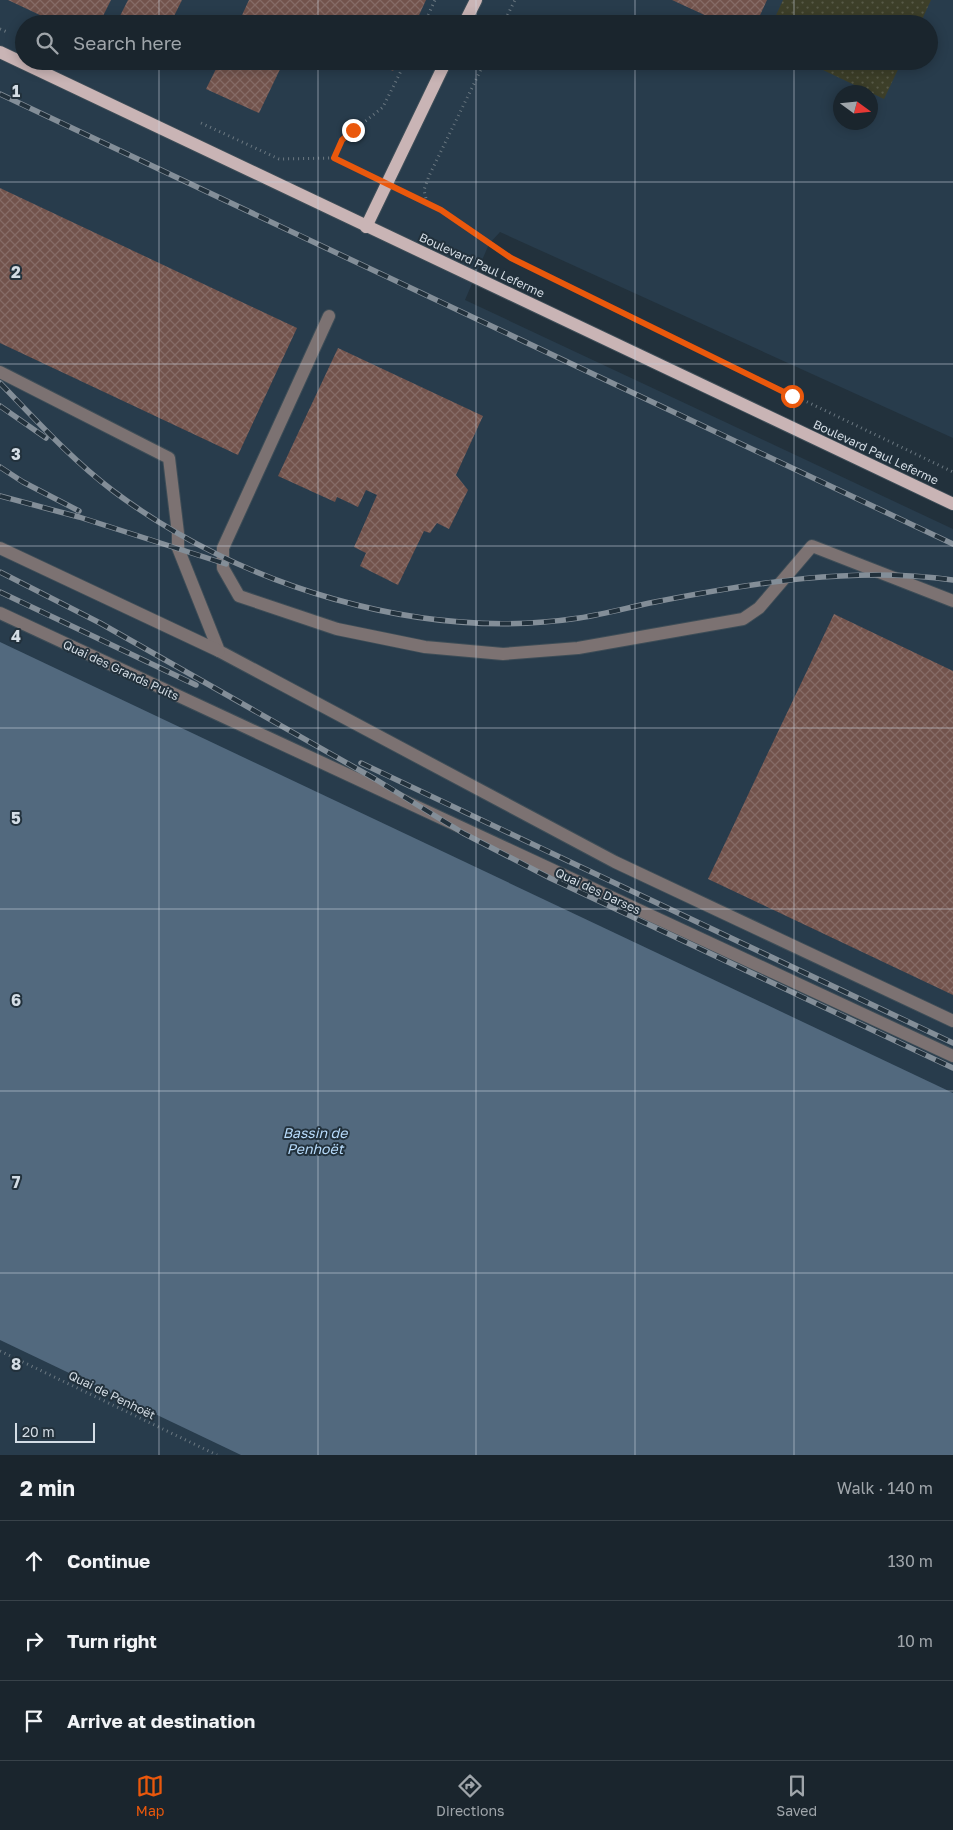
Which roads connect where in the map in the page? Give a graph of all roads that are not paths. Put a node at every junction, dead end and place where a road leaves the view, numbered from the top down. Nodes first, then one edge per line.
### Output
1 (476, 0) edge
2 (468, 15) edge
3 (0, 52) edge
4 (15, 59) edge
5 (38, 70) edge
6 (442, 70) edge
7 (366, 227) junction
8 (329, 316) dead end
9 (0, 372) edge
10 (953, 504) edge
11 (0, 548) edge
12 (953, 601) edge
13 (0, 613) edge
14 (219, 651) junction
15 (243, 726) joint
16 (953, 1021) edge
17 (953, 1056) edge

1 - 2 main road
3 - 4 main road, Boulevard Paul Leferme
5 - 7 main road, Boulevard Paul Leferme
6 - 7 main road
7 - 10 main road, Boulevard Paul Leferme
8 - 12 lane
9 - 14 lane
11 - 14 lane
13 - 15 lane, Quai des Grands Puits
14 - 16 lane
15 - 17 lane, Quai des Darses

